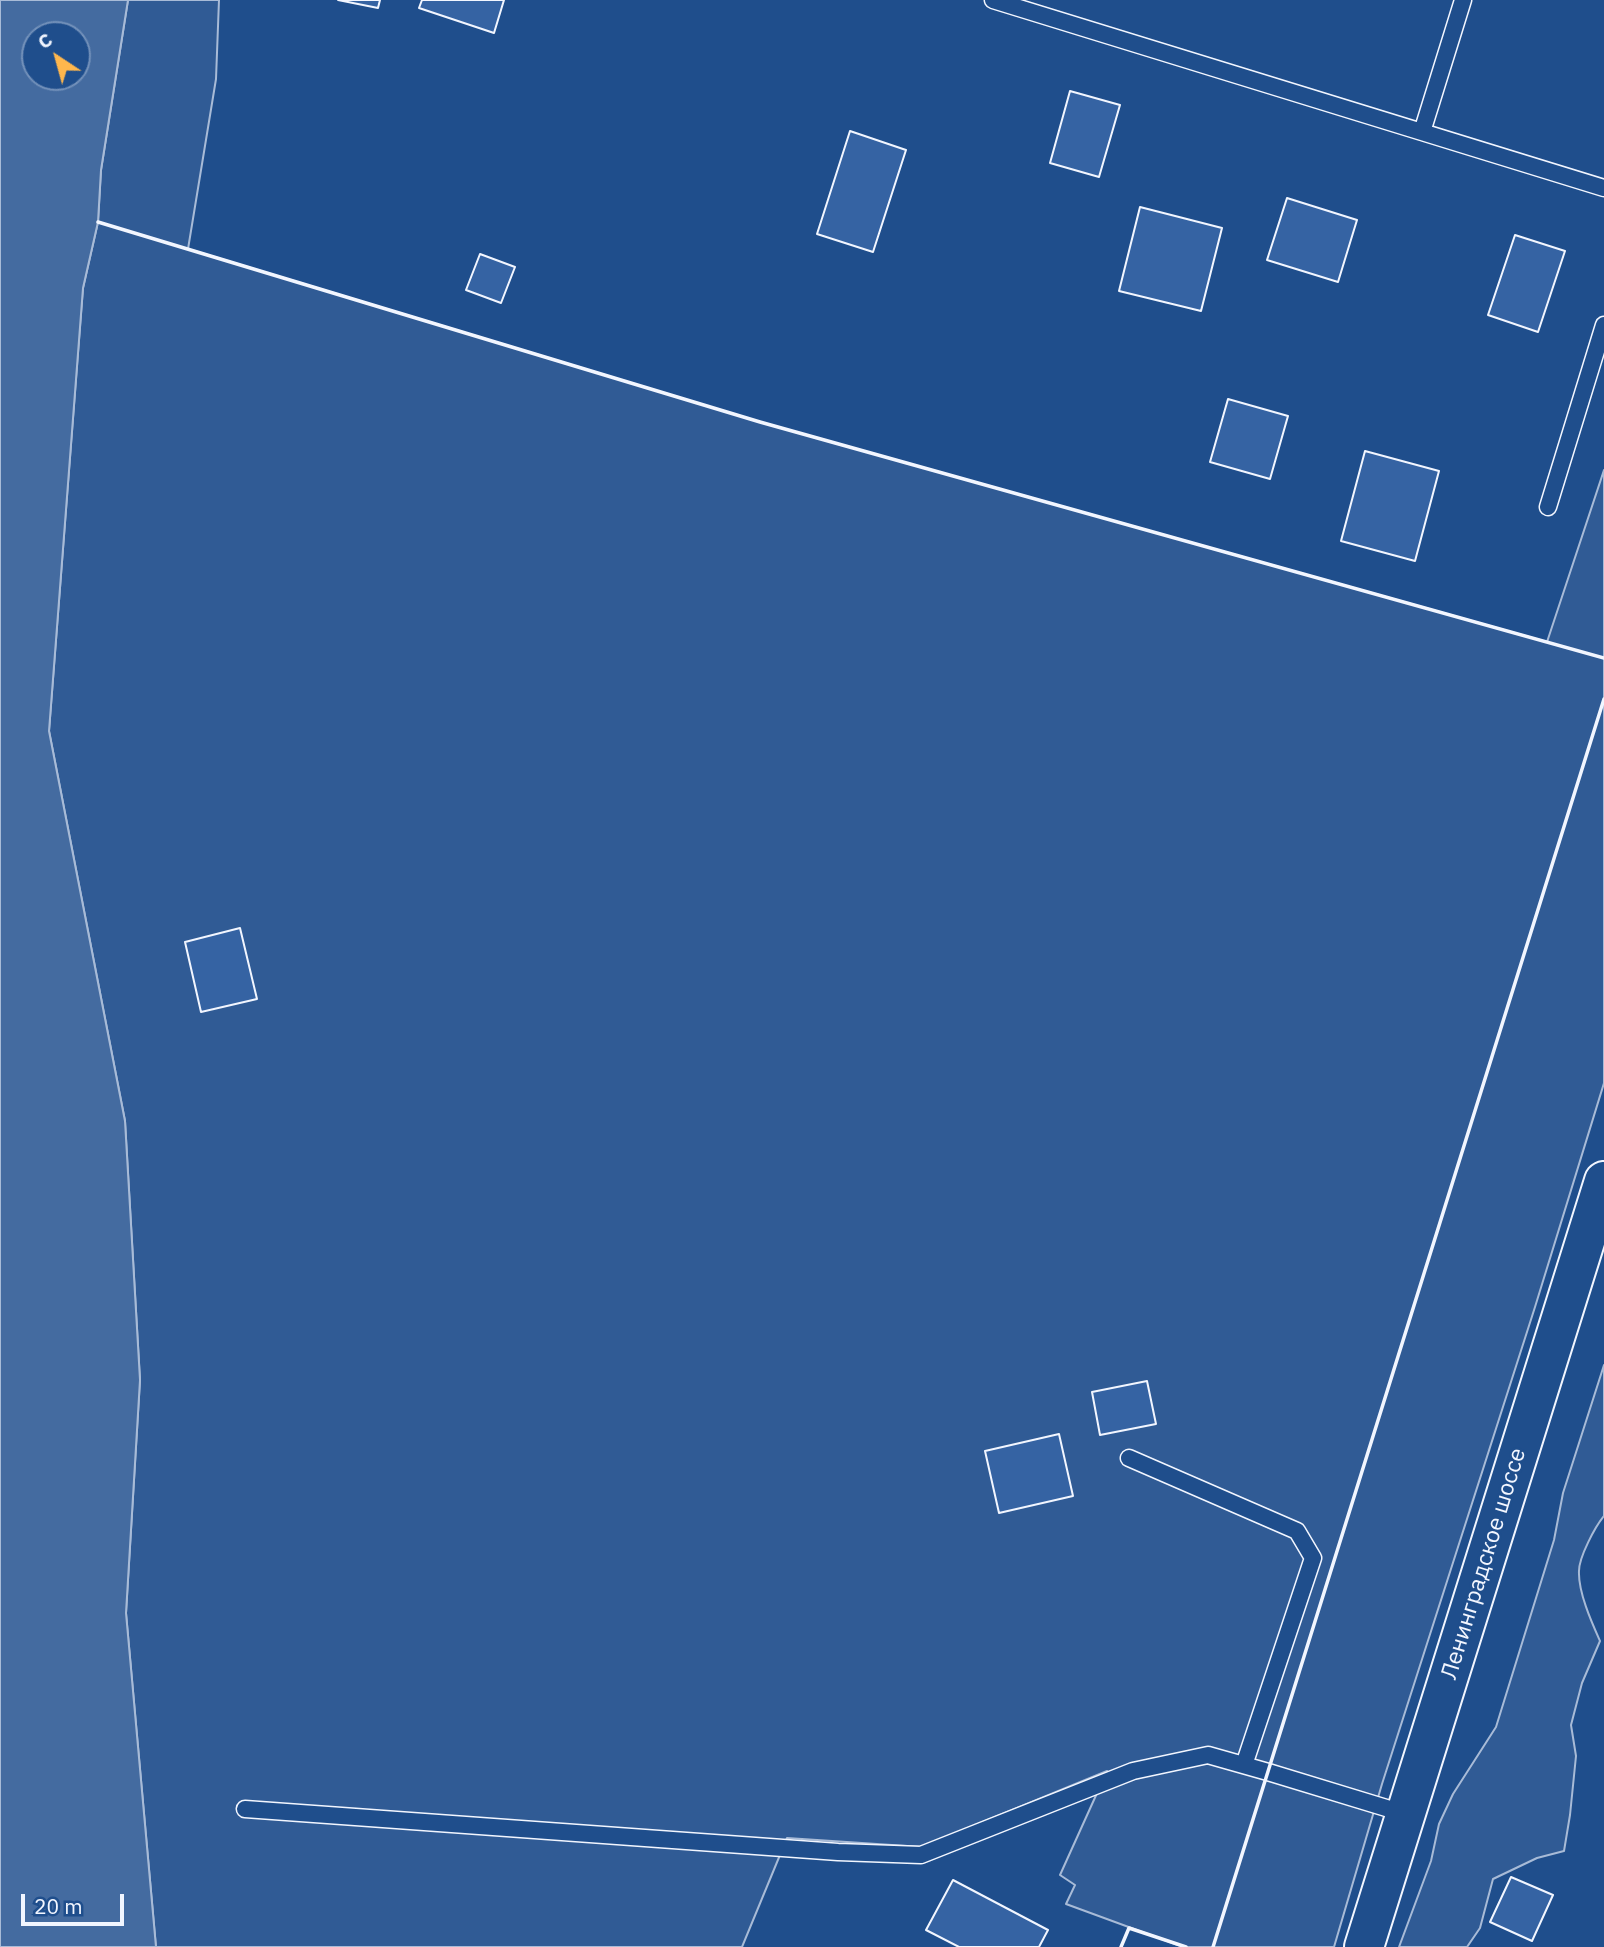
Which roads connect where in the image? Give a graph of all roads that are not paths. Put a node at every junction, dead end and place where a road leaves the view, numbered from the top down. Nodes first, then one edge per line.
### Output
1 (993, 0) edge
2 (1463, 0) edge
3 (1422, 132) junction
4 (1604, 188) edge
5 (1604, 325) edge
6 (1548, 507) dead end
7 (1604, 1181) edge
8 (1129, 1458) dead end
9 (1244, 1765) junction
10 (245, 1809) dead end
11 (1406, 1814) junction
12 (1364, 1947) edge

1 - 3 lane
2 - 3 lane
3 - 4 lane
5 - 6 lane
7 - 11 main road, Ленинградское шоссе
8 - 9 lane
9 - 10 lane
9 - 11 lane
11 - 12 main road, Ленинградское шоссе

